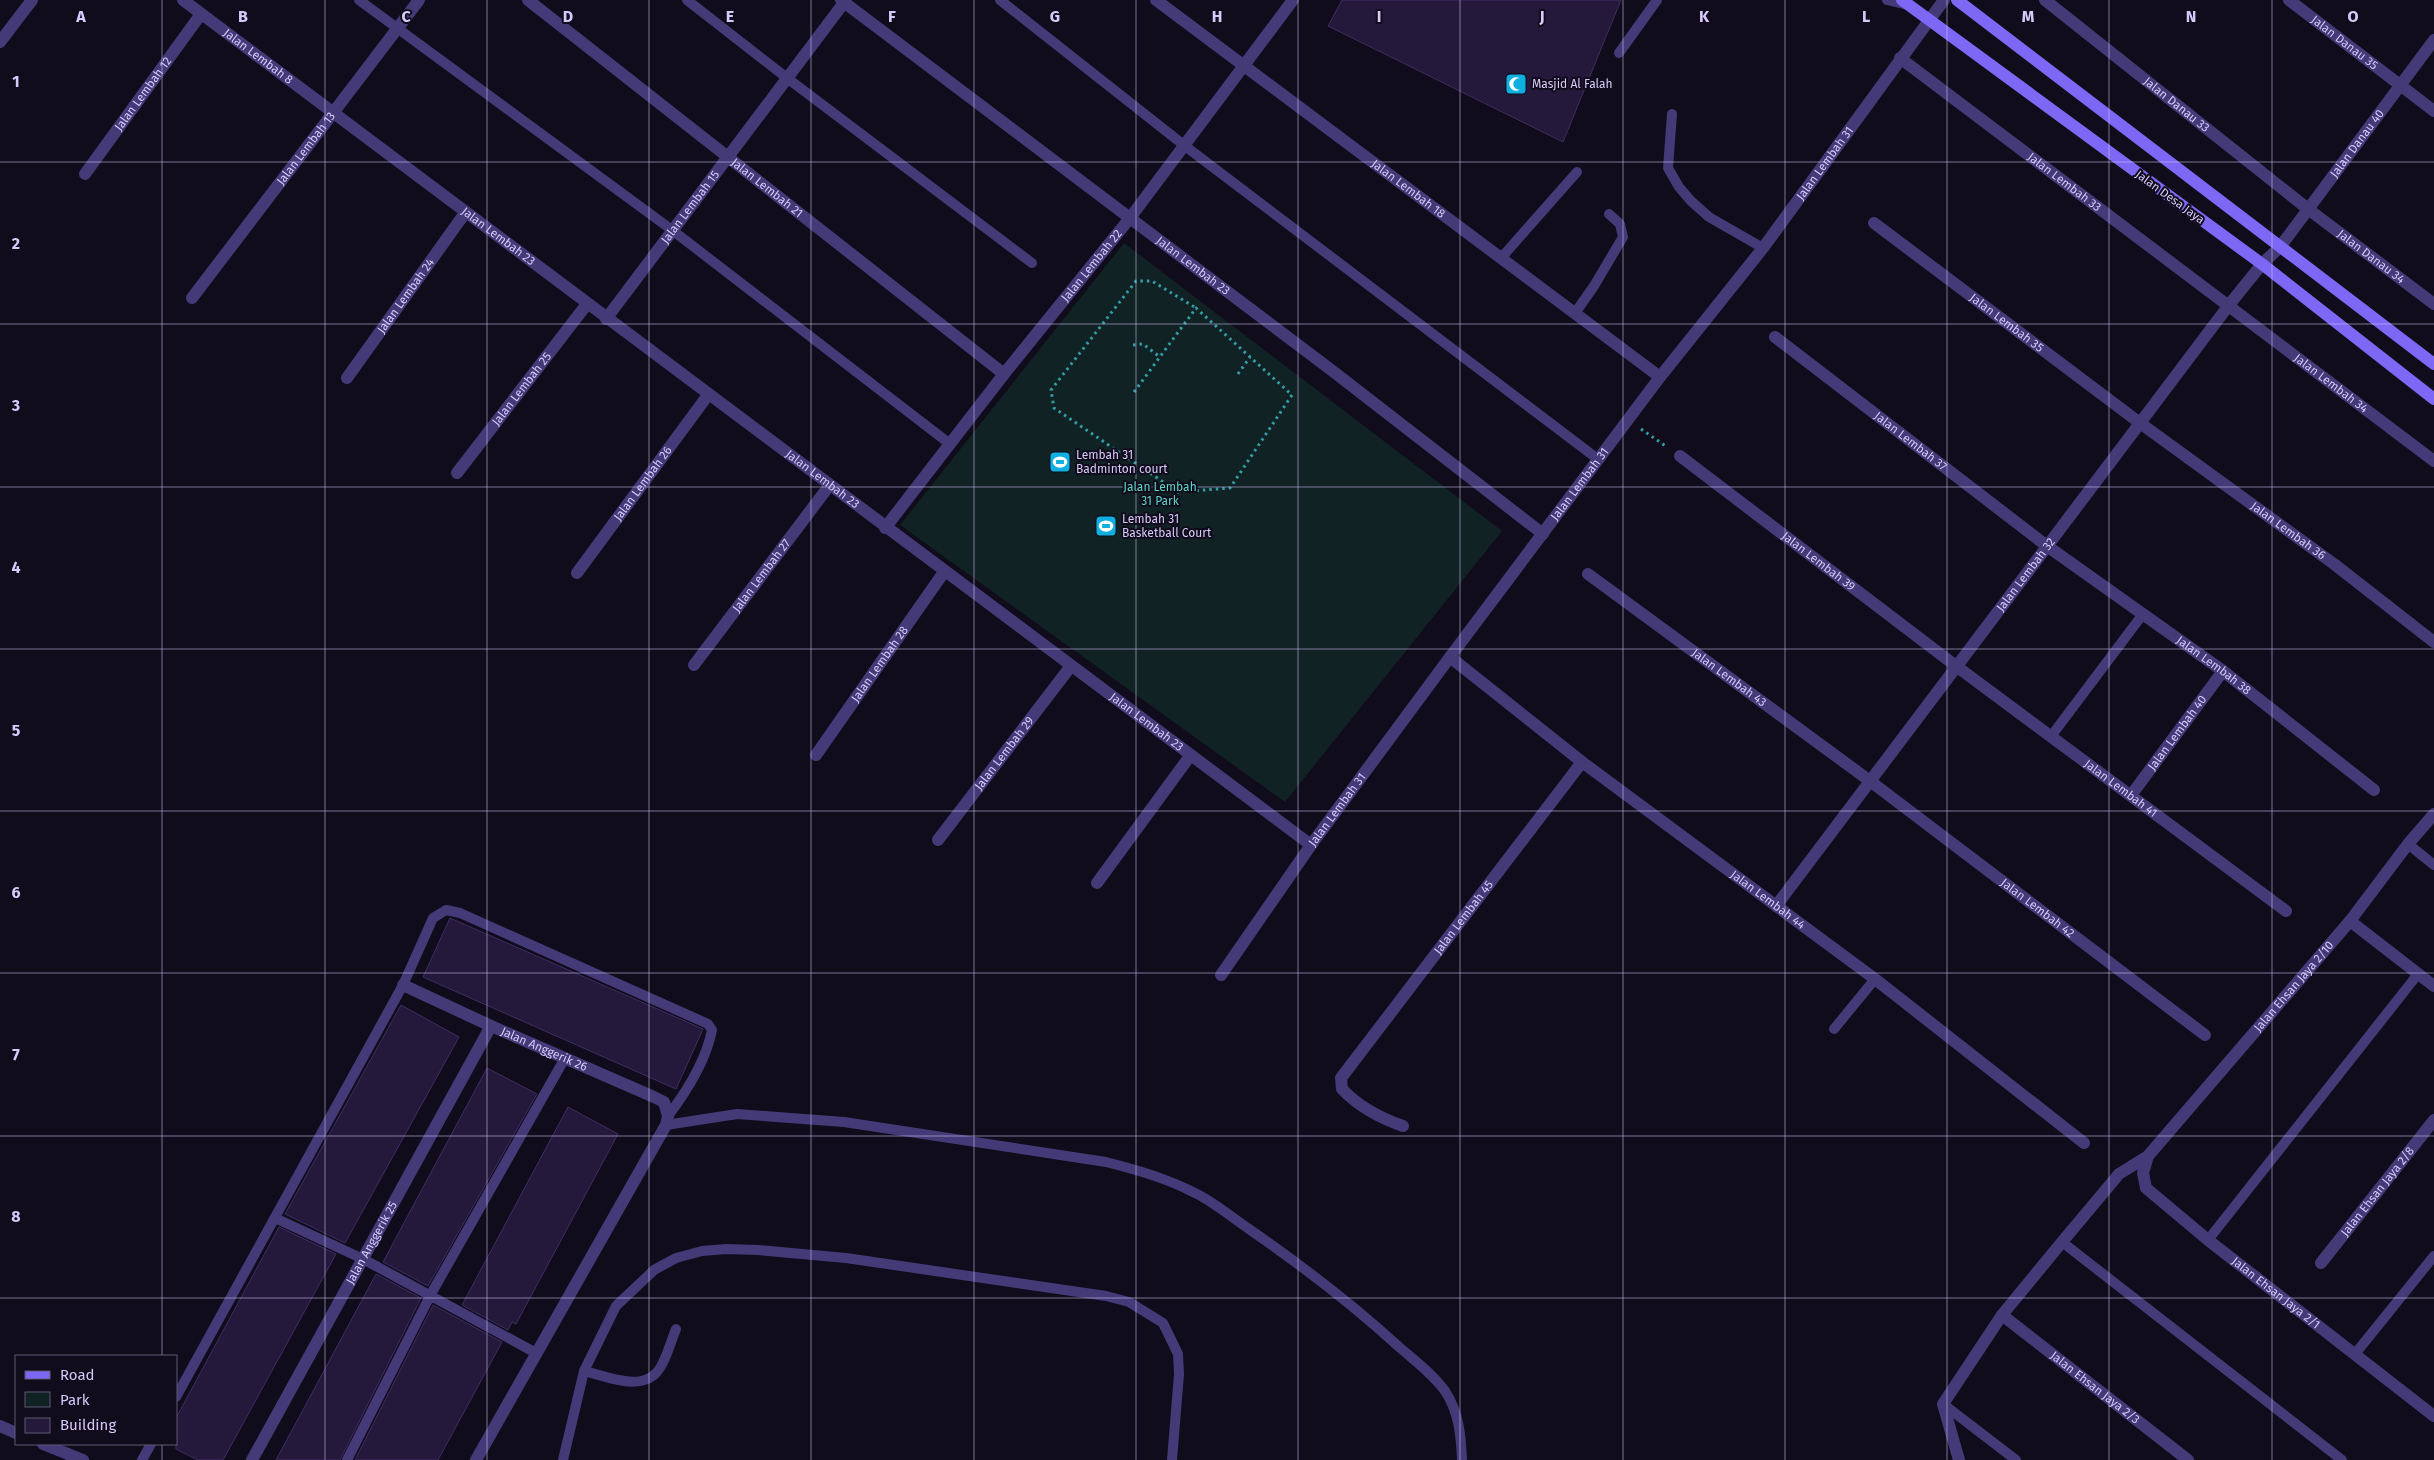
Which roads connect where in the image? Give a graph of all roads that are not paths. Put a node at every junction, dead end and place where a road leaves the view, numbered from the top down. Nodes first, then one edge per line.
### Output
1 (32, 0) edge
2 (183, 0) edge
3 (360, 0) edge
4 (419, 0) edge
5 (528, 0) edge
6 (687, 0) edge
7 (1000, 0) edge
8 (1156, 0) edge
9 (1294, 0) edge
10 (1657, 0) edge
11 (1887, 0) edge
12 (1944, 0) edge
13 (1957, 0) edge
14 (2045, 0) edge
15 (2290, 0) edge
16 (844, 1) edge
17 (1906, 3) edge
18 (201, 14) junction
19 (1929, 20) junction
20 (397, 29) junction
21 (2434, 40) edge
22 (0, 42) edge
23 (1619, 53) dead end
24 (1900, 58) junction
25 (1244, 67) junction
26 (787, 78) junction
27 (2400, 85) junction
28 (2434, 111) edge
29 (333, 113) junction
30 (1672, 114) dead end
31 (1185, 146) junction
32 (728, 157) junction
33 (1577, 172) dead end
34 (85, 174) dead end
35 (2308, 209) junction
36 (465, 213) junction
37 (1608, 214) dead end
38 (1130, 218) junction
39 (1874, 222) dead end
40 (672, 230) junction
41 (2280, 247) junction
42 (1763, 248) junction
43 (1502, 257) junction
44 (1032, 263) dead end
45 (2262, 264) junction
46 (192, 298) dead end
47 (588, 304) junction
48 (2434, 304) edge
49 (2229, 305) junction
50 (1575, 313) junction
51 (606, 319) junction
52 (1775, 337) dead end
53 (2434, 364) edge
54 (1004, 374) junction
55 (1660, 377) junction
56 (348, 378) dead end
57 (708, 395) junction
58 (2434, 400) edge
59 (2140, 423) junction
60 (950, 444) junction
61 (1680, 456) road end
62 (1599, 460) junction
63 (2434, 461) edge
64 (457, 473) dead end
65 (829, 486) junction
66 (886, 528) junction
67 (1543, 534) junction
68 (2047, 546) junction
69 (944, 572) junction
70 (577, 573) dead end
71 (1588, 574) dead end
72 (2143, 614) junction
73 (2434, 642) edge
74 (1450, 657) junction
75 (694, 665) dead end
76 (1071, 666) junction
77 (1956, 666) junction
78 (2223, 671) junction
79 (2052, 735) junction
80 (816, 755) dead end
81 (1190, 756) junction
82 (1582, 762) junction
83 (1870, 781) junction
84 (2374, 790) dead end
85 (2132, 794) junction
86 (2434, 814) edge
87 (938, 840) dead end
88 (2408, 844) junction
89 (1310, 845) junction
90 (2434, 865) edge
91 (1098, 883) dead end
92 (1776, 906) junction
93 (2286, 911) dead end
94 (2350, 921) junction
95 (2418, 974) junction
96 (1221, 975) dead end
97 (1875, 979) junction
98 (403, 985) junction
99 (2434, 986) edge
100 (491, 1026) junction
101 (1834, 1029) dead end
102 (2205, 1035) dead end
103 (565, 1058) junction
104 (667, 1120) junction
105 (2434, 1120) edge
106 (1403, 1126) dead end
107 (2084, 1143) dead end
108 (2148, 1156) junction
109 (275, 1218) junction
110 (2208, 1240) junction
111 (2062, 1242) junction
112 (2434, 1256) edge
113 (363, 1259) junction
114 (2321, 1262) dead end
115 (431, 1294) junction
116 (2002, 1315) junction
117 (676, 1329) dead end
118 (536, 1353) junction
119 (2355, 1354) junction
120 (584, 1371) junction
121 (178, 1393) edge
122 (1943, 1404) junction
123 (2434, 1416) edge
124 (46, 1445) edge
125 (150, 1445) edge
126 (83, 1460) edge
127 (142, 1460) edge
128 (252, 1460) edge
129 (347, 1460) edge
130 (476, 1460) edge
131 (563, 1460) edge
132 (1172, 1460) edge
133 (1462, 1460) edge
134 (1959, 1460) edge
135 (2016, 1460) edge
136 (2188, 1460) edge
137 (2342, 1460) edge

1 - 22 street
2 - 18 street, Jalan Lembah 8
3 - 20 lane
4 - 20 street, Jalan Lembah 13
5 - 32 street, Jalan Lembah 21
6 - 26 lane
7 - 31 lane
8 - 25 street, Jalan Lembah 18
9 - 25 street, Jalan Lembah 22
10 - 23 lane
11 - 17 lane
12 - 19 street, Jalan Lembah 31
13 - 41 main road
14 - 35 street, Jalan Danau 33
15 - 27 street, Jalan Danau 35
16 - 26 street, Jalan Lembah 15
16 - 38 street, Jalan Lembah 23
17 - 19 main road, Jalan Desa Jaya
18 - 29 street, Jalan Lembah 8
18 - 34 street, Jalan Lembah 12
19 - 24 street, Jalan Lembah 31
19 - 45 main road, Jalan Desa Jaya
20 - 29 street, Jalan Lembah 13
20 - 40 lane
21 - 27 street, Jalan Danau 40
24 - 42 street, Jalan Lembah 31
24 - 49 street, Jalan Lembah 33
25 - 31 street, Jalan Lembah 22
25 - 43 street, Jalan Lembah 18
26 - 32 street, Jalan Lembah 15
26 - 44 lane
27 - 28 street, Jalan Danau 35
27 - 35 street, Jalan Danau 40
29 - 36 street, Jalan Lembah 23
29 - 46 street, Jalan Lembah 13
30 - 42 lane
31 - 38 street, Jalan Lembah 22
31 - 62 lane
32 - 40 street, Jalan Lembah 15
32 - 54 street, Jalan Lembah 21
33 - 43 lane
35 - 41 street, Jalan Danau 40
35 - 48 street, Jalan Danau 34
36 - 47 street, Jalan Lembah 23
36 - 56 street, Jalan Lembah 24
37 - 50 lane
38 - 54 street, Jalan Lembah 22
38 - 67 street, Jalan Lembah 23
39 - 59 street, Jalan Lembah 35
40 - 51 street, Jalan Lembah 15
40 - 60 lane
41 - 45 street, Jalan Lembah 32
41 - 53 main road
42 - 55 street, Jalan Lembah 31
43 - 50 street, Jalan Lembah 18
45 - 49 street, Jalan Lembah 32
45 - 58 main road, Jalan Desa Jaya
47 - 51 street, Jalan Lembah 23
47 - 64 street, Jalan Lembah 25
49 - 59 street, Jalan Lembah 32
49 - 63 street, Jalan Lembah 34
50 - 55 street, Jalan Lembah 18
51 - 57 street, Jalan Lembah 23
52 - 68 street, Jalan Lembah 37
54 - 60 street, Jalan Lembah 22
55 - 62 street, Jalan Lembah 31
57 - 65 street, Jalan Lembah 23
57 - 70 street, Jalan Lembah 26
59 - 68 street, Jalan Lembah 32
59 - 73 street, Jalan Lembah 36
60 - 66 street, Jalan Lembah 22
61 - 77 street, Jalan Lembah 39
62 - 67 street, Jalan Lembah 31
65 - 66 street, Jalan Lembah 23
65 - 75 street, Jalan Lembah 27
66 - 69 street, Jalan Lembah 23
67 - 74 street, Jalan Lembah 31
68 - 72 street, Jalan Lembah 38
68 - 77 street, Jalan Lembah 32
69 - 76 street, Jalan Lembah 23
69 - 80 street, Jalan Lembah 28
71 - 83 street, Jalan Lembah 43
72 - 78 street, Jalan Lembah 38
72 - 79 lane
74 - 82 street, Jalan Lembah 44
74 - 89 street, Jalan Lembah 31
76 - 81 street, Jalan Lembah 23
76 - 87 street, Jalan Lembah 29
77 - 79 street, Jalan Lembah 41
77 - 83 street, Jalan Lembah 32
78 - 84 street, Jalan Lembah 38
78 - 85 street, Jalan Lembah 40
79 - 85 street, Jalan Lembah 41
81 - 89 street, Jalan Lembah 23
81 - 91 street
82 - 92 street, Jalan Lembah 44
82 - 106 street, Jalan Lembah 45
83 - 92 street, Jalan Lembah 32
83 - 102 street, Jalan Lembah 42
85 - 93 street, Jalan Lembah 41
86 - 88 street, Jalan Ehsan Jaya 2/10
88 - 90 lane
88 - 94 street, Jalan Ehsan Jaya 2/10
89 - 96 street, Jalan Lembah 31
92 - 97 street, Jalan Lembah 44
94 - 95 street
94 - 108 street, Jalan Ehsan Jaya 2/10
95 - 99 street
95 - 110 lane
97 - 101 lane
97 - 107 street, Jalan Lembah 44
98 - 100 street, Jalan Anggerik 26
98 - 104 lane
98 - 109 lane
100 - 103 street, Jalan Anggerik 26
100 - 113 street, Jalan Anggerik 25
103 - 104 street, Jalan Anggerik 26
103 - 115 lane
104 - 118 street
104 - 133 lane
105 - 114 street, Jalan Ehsan Jaya 2/8
108 - 110 street, Jalan Ehsan Jaya 2/1
108 - 111 street
109 - 113 lane
109 - 121 lane
110 - 119 street, Jalan Ehsan Jaya 2/1
111 - 116 street
111 - 137 lane
112 - 119 lane
113 - 115 lane
113 - 128 street, Jalan Anggerik 25
115 - 118 lane
115 - 129 lane
116 - 122 street
116 - 136 street, Jalan Ehsan Jaya 2/3
117 - 120 lane
118 - 130 street
119 - 123 street, Jalan Ehsan Jaya 2/1
120 - 131 lane
120 - 132 lane
122 - 134 street
122 - 135 lane
124 - 126 street
125 - 127 lane

